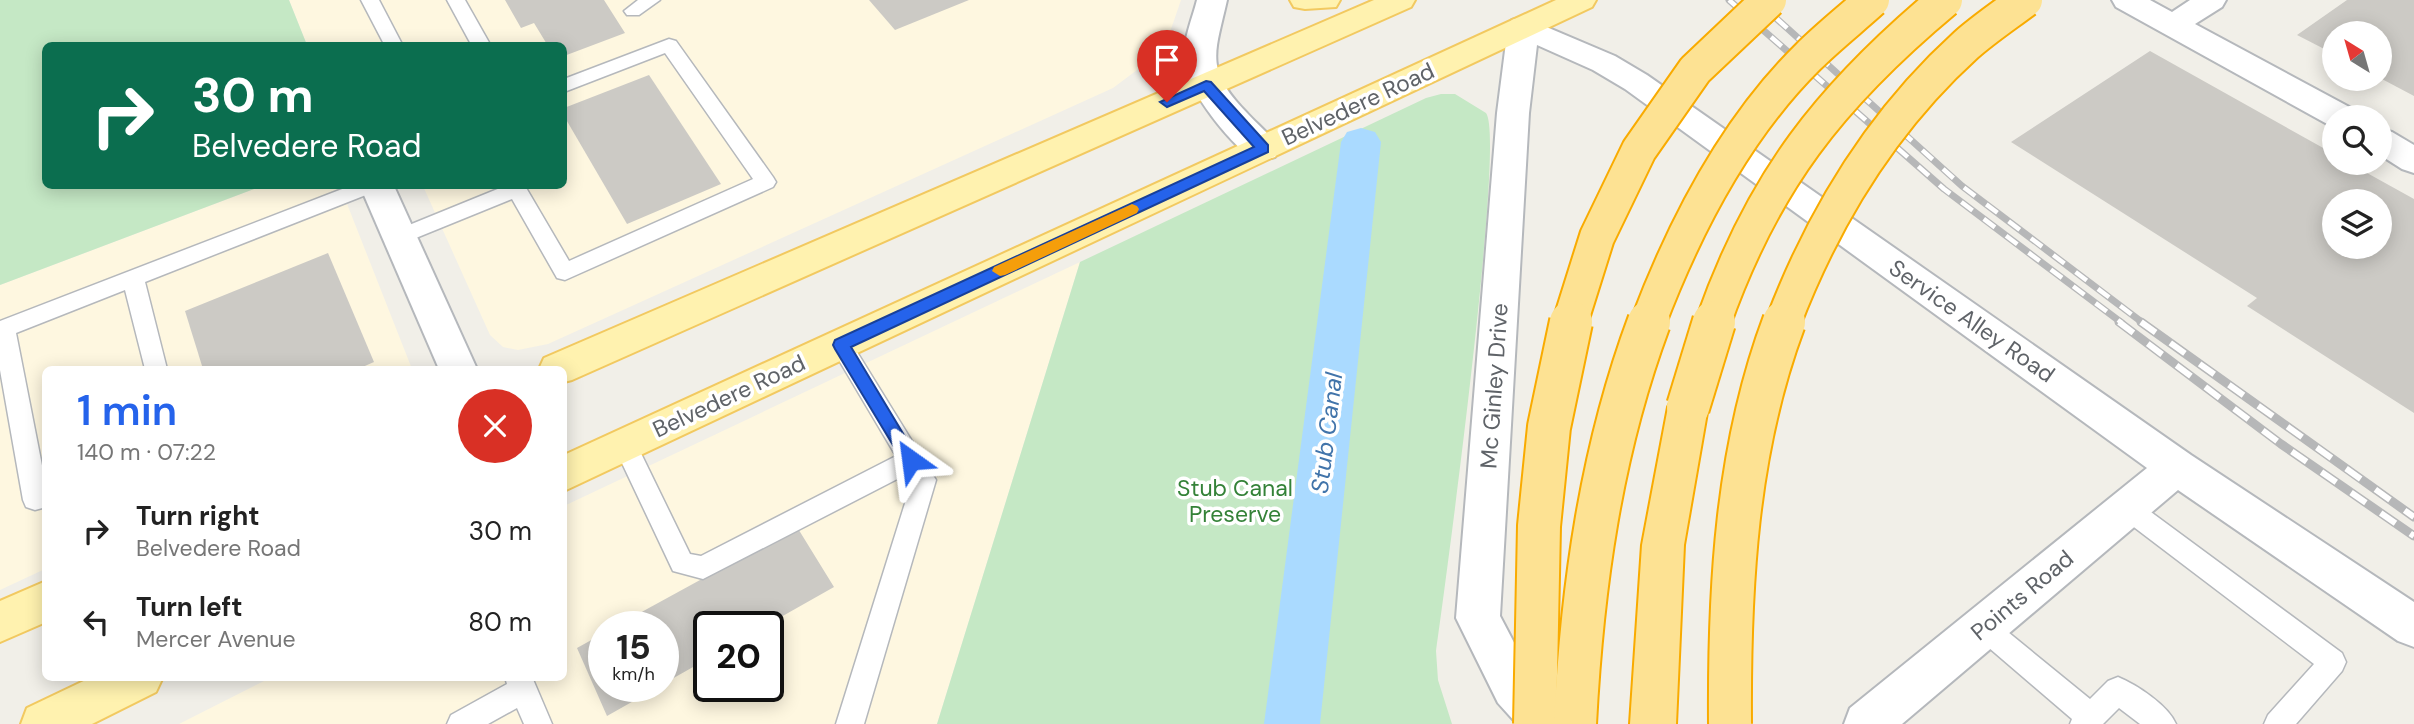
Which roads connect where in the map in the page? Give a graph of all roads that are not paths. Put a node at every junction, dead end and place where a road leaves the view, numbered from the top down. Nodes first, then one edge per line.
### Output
1 (370, 0) edge
2 (456, 0) edge
3 (651, 0) edge
4 (1212, 0) edge
5 (1305, 0) edge
6 (1325, 0) edge
7 (1400, 0) edge
8 (1581, 0) edge
9 (1769, 0) edge
10 (1872, 0) edge
11 (1945, 0) edge
12 (2025, 0) edge
13 (2127, 0) edge
14 (2211, 0) edge
15 (633, 11) dead end
16 (2173, 25) junction
17 (1523, 27) junction
18 (392, 42) edge
19 (480, 42) edge
20 (567, 85) edge
21 (1206, 85) junction
22 (2322, 107) edge
23 (2392, 147) edge
24 (1263, 149) junction
25 (2414, 161) edge
26 (361, 189) edge
27 (378, 189) edge
28 (511, 189) edge
29 (517, 189) edge
30 (399, 237) junction
31 (133, 278) junction
32 (841, 345) junction
33 (155, 366) edge
34 (457, 366) edge
35 (565, 366) edge
36 (625, 444) junction
37 (911, 460) junction
38 (2177, 467) junction
39 (567, 473) edge
40 (42, 497) edge
41 (2127, 508) junction
42 (42, 603) edge
43 (0, 622) edge
44 (1983, 627) junction
45 (2414, 627) edge
46 (132, 681) edge
47 (521, 683) edge
48 (2087, 720) edge
49 (44, 724) edge
50 (461, 724) edge
51 (538, 724) edge
52 (850, 724) edge
53 (1535, 724) edge
54 (1548, 724) edge
55 (1574, 724) edge
56 (1653, 724) edge
57 (1730, 724) edge
58 (1867, 724) edge
59 (2162, 724) edge
60 (2278, 724) edge

1 - 18 lane
2 - 19 lane
3 - 15 lane
4 - 21 street
5 - 6 main road
7 - 21 main road
8 - 17 main road, Belvedere Road
9 - 53 highway, bridge
10 - 55 highway, bridge
11 - 56 highway, bridge
12 - 57 highway, bridge
13 - 16 street
14 - 16 street
16 - 22 street
17 - 24 main road, Belvedere Road
17 - 38 street, Service Alley Road
17 - 54 street, Mc Ginley Drive
20 - 29 lane
21 - 24 street
21 - 35 main road
23 - 25 street
24 - 32 main road, Belvedere Road
26 - 31 lane
27 - 30 street
28 - 30 lane
30 - 34 street
31 - 33 lane
31 - 40 lane
32 - 36 main road, Belvedere Road
32 - 37 lane
36 - 37 lane
36 - 39 main road, Belvedere Road
37 - 52 lane
38 - 41 street, Points Road
38 - 45 street, Service Alley Road
41 - 44 street, Points Road
41 - 60 lane
42 - 43 main road
44 - 48 lane
44 - 58 street, Points Road
46 - 49 main road
47 - 50 lane
47 - 51 lane
48 - 59 lane

